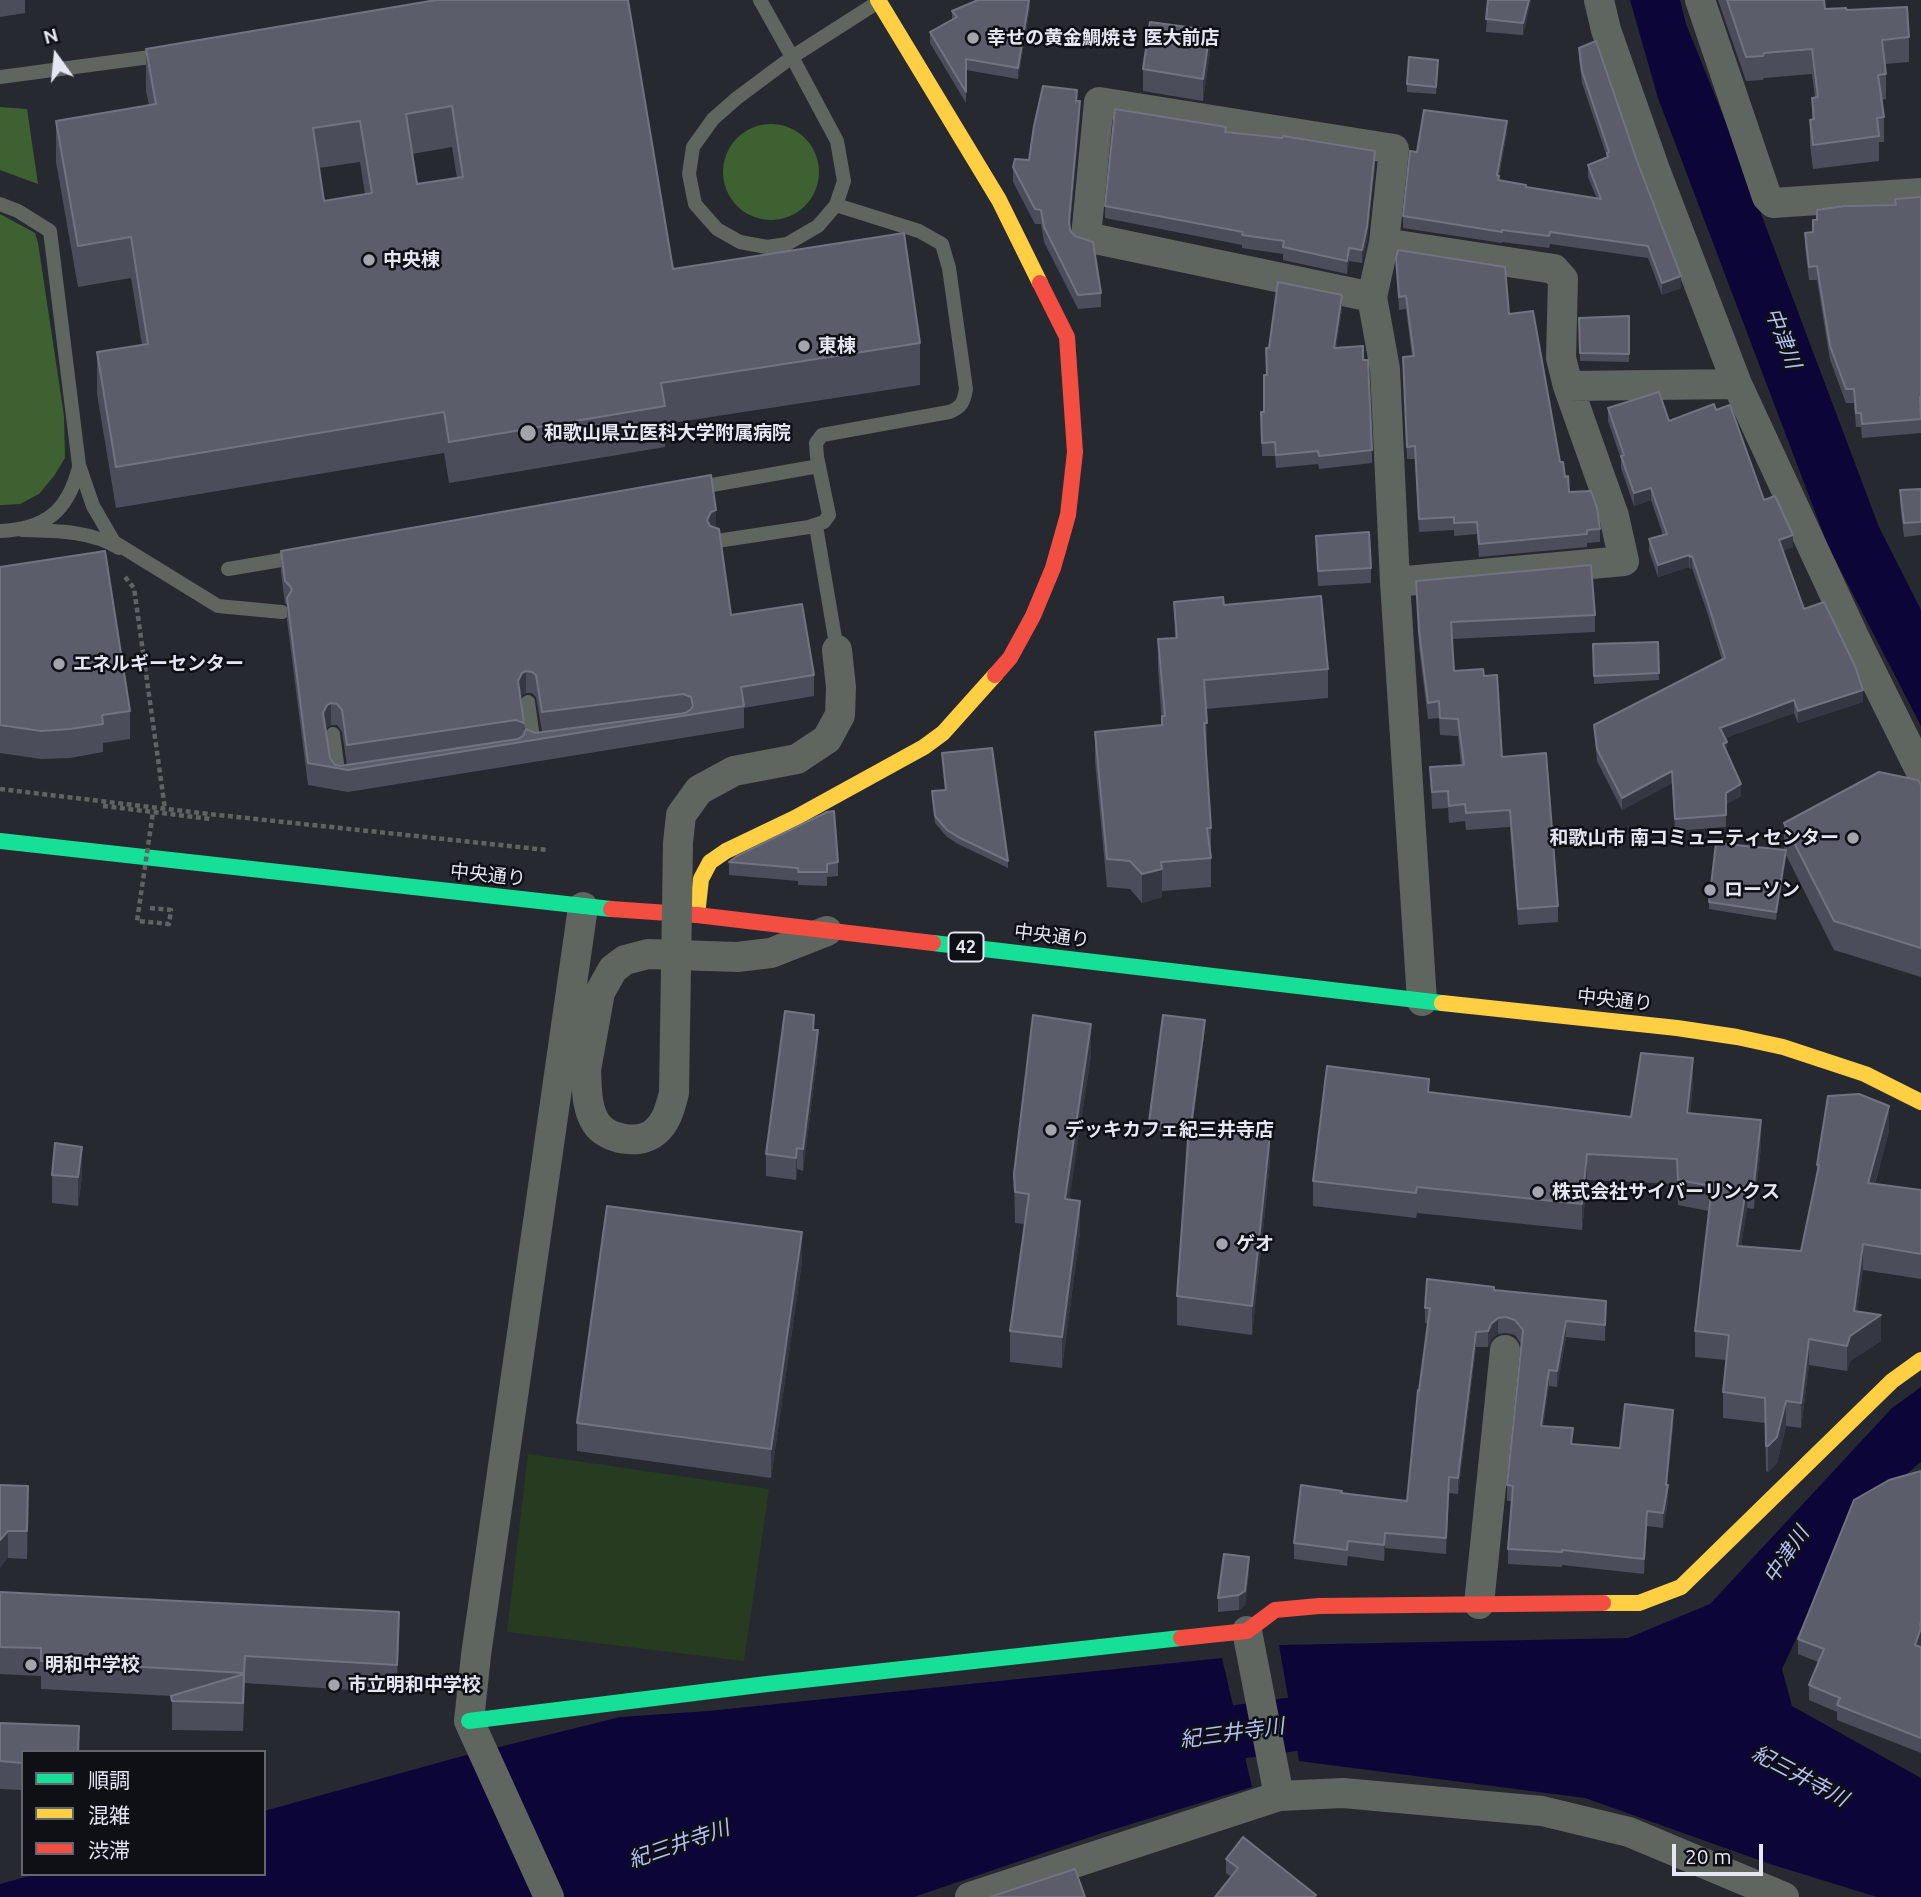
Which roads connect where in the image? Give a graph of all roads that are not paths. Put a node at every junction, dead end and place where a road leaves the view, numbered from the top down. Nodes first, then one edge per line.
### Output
1 (760, 0) edge
2 (879, 0) edge
3 (1599, 0) edge
4 (1700, 0) edge
5 (179, 52) edge
6 (792, 57) junction
7 (0, 77) edge
8 (1921, 193) edge
9 (0, 204) edge
10 (836, 205) junction
11 (1384, 243) junction
12 (1372, 297) junction
13 (1737, 384) junction
14 (1568, 386) junction
15 (79, 465) junction
16 (819, 466) junction
17 (682, 490) edge
18 (816, 526) junction
19 (22, 530) junction
20 (0, 531) edge
21 (717, 541) edge
22 (311, 555) edge
23 (228, 569) dead end
24 (1395, 582) junction
25 (836, 650) joint
26 (528, 702) dead end
27 (333, 734) dead end
28 (548, 743) edge
29 (1921, 772) edge
30 (352, 776) edge
31 (0, 841) edge
32 (583, 907) junction
33 (697, 915) junction
34 (827, 931) junction
35 (1422, 1001) junction
36 (1921, 1102) edge
37 (1505, 1350) dead end
38 (1921, 1360) edge
39 (1479, 1604) junction
40 (1249, 1639) junction
41 (474, 1731) junction
42 (1277, 1786) junction
43 (549, 1897) edge
44 (970, 1897) edge
45 (1784, 1897) edge

1 - 6 lane
2 - 6 lane
2 - 33 main road
3 - 13 street
4 - 8 street
5 - 7 lane
6 - 10 lane
6 - 10 lane
9 - 15 lane
10 - 16 lane
11 - 12 street
11 - 12 street
11 - 14 street
12 - 24 street
13 - 14 street
13 - 29 street
14 - 24 street
15 - 19 lane
15 - 19 lane
16 - 17 lane
16 - 18 lane
18 - 21 lane
18 - 25 lane
19 - 20 lane
22 - 23 lane
24 - 35 street
25 - 34 street, bridge
26 - 28 lane
27 - 30 lane
31 - 32 main road, 中央通り / 42
32 - 33 main road, 中央通り / 42
32 - 41 street
33 - 34 main road, 中央通り / 42
34 - 35 main road, 中央通り / 42
35 - 36 main road, 中央通り / 42
37 - 39 street
38 - 39 main road
39 - 40 main road
40 - 41 main road
40 - 42 street
41 - 43 street
42 - 44 street
42 - 45 street

